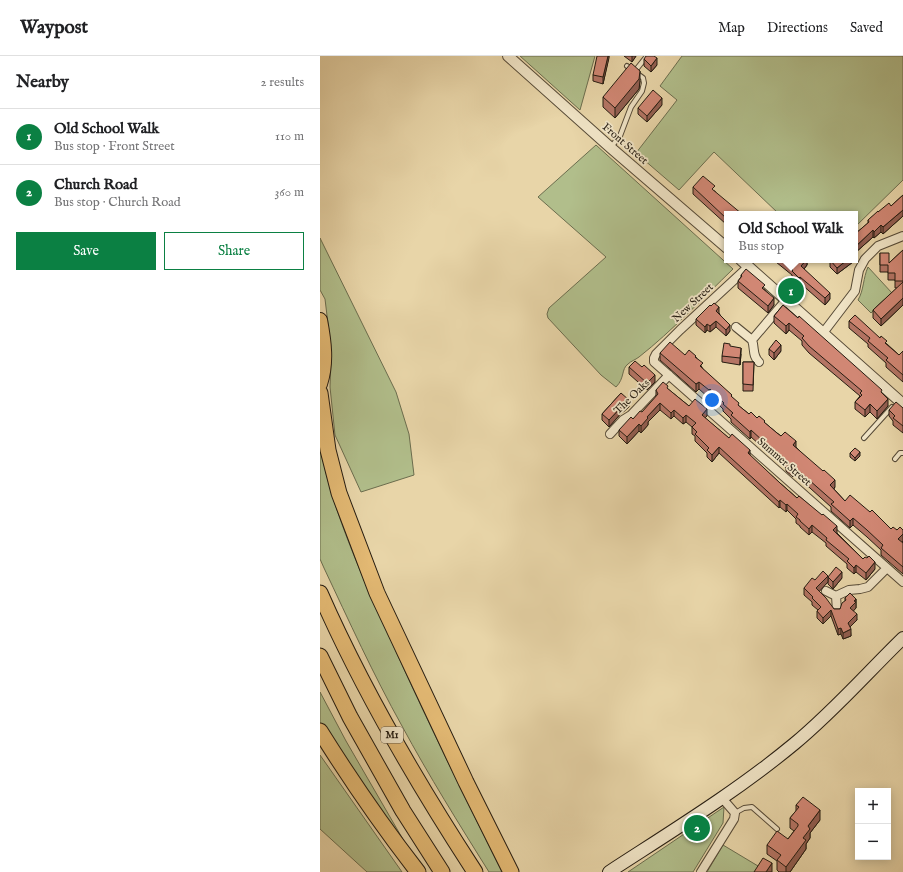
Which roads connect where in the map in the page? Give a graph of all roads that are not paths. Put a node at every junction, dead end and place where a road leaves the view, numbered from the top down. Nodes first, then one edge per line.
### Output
1 (508, 56) edge
2 (647, 56) edge
3 (627, 66) edge
4 (635, 71) junction
5 (611, 148) junction
6 (903, 236) edge
7 (724, 245) edge
8 (744, 263) edge
9 (786, 300) junction
10 (320, 320) edge
11 (736, 327) dead end
12 (823, 333) junction
13 (752, 340) junction
14 (654, 358) joint
15 (758, 362) dead end
16 (669, 376) junction
17 (320, 384) edge
18 (320, 393) edge
19 (901, 402) edge
20 (610, 434) dead end
21 (864, 438) dead end
22 (903, 453) edge
23 (895, 459) dead end
24 (887, 568) junction
25 (903, 582) edge
26 (826, 592) dead end
27 (320, 593) edge
28 (836, 596) junction
29 (837, 611) edge
30 (903, 638) edge
31 (320, 656) edge
32 (320, 730) edge
33 (722, 798) junction
34 (735, 813) junction
35 (777, 829) dead end
36 (418, 872) edge
37 (442, 872) edge
38 (475, 872) edge
39 (511, 872) edge
40 (609, 872) edge
41 (701, 872) edge

1 - 5 street, Front Street
2 - 4 lane
3 - 4 lane
4 - 5 lane
5 - 7 street, Front Street
6 - 12 street
8 - 9 street
8 - 14 street, New Street
9 - 12 street
9 - 13 street
10 - 17 highway
11 - 13 street
12 - 19 street
13 - 15 street
14 - 16 street, Summer Street
16 - 20 street, The Oaks
16 - 24 street, Summer Street
18 - 39 highway
19 - 21 lane
22 - 23 lane
24 - 25 street, Summer Street
24 - 28 street
26 - 28 street
27 - 38 highway, M1
28 - 29 street
30 - 33 main road
31 - 37 highway, M1
32 - 36 highway
33 - 34 street
33 - 40 main road
34 - 35 lane
34 - 41 street

